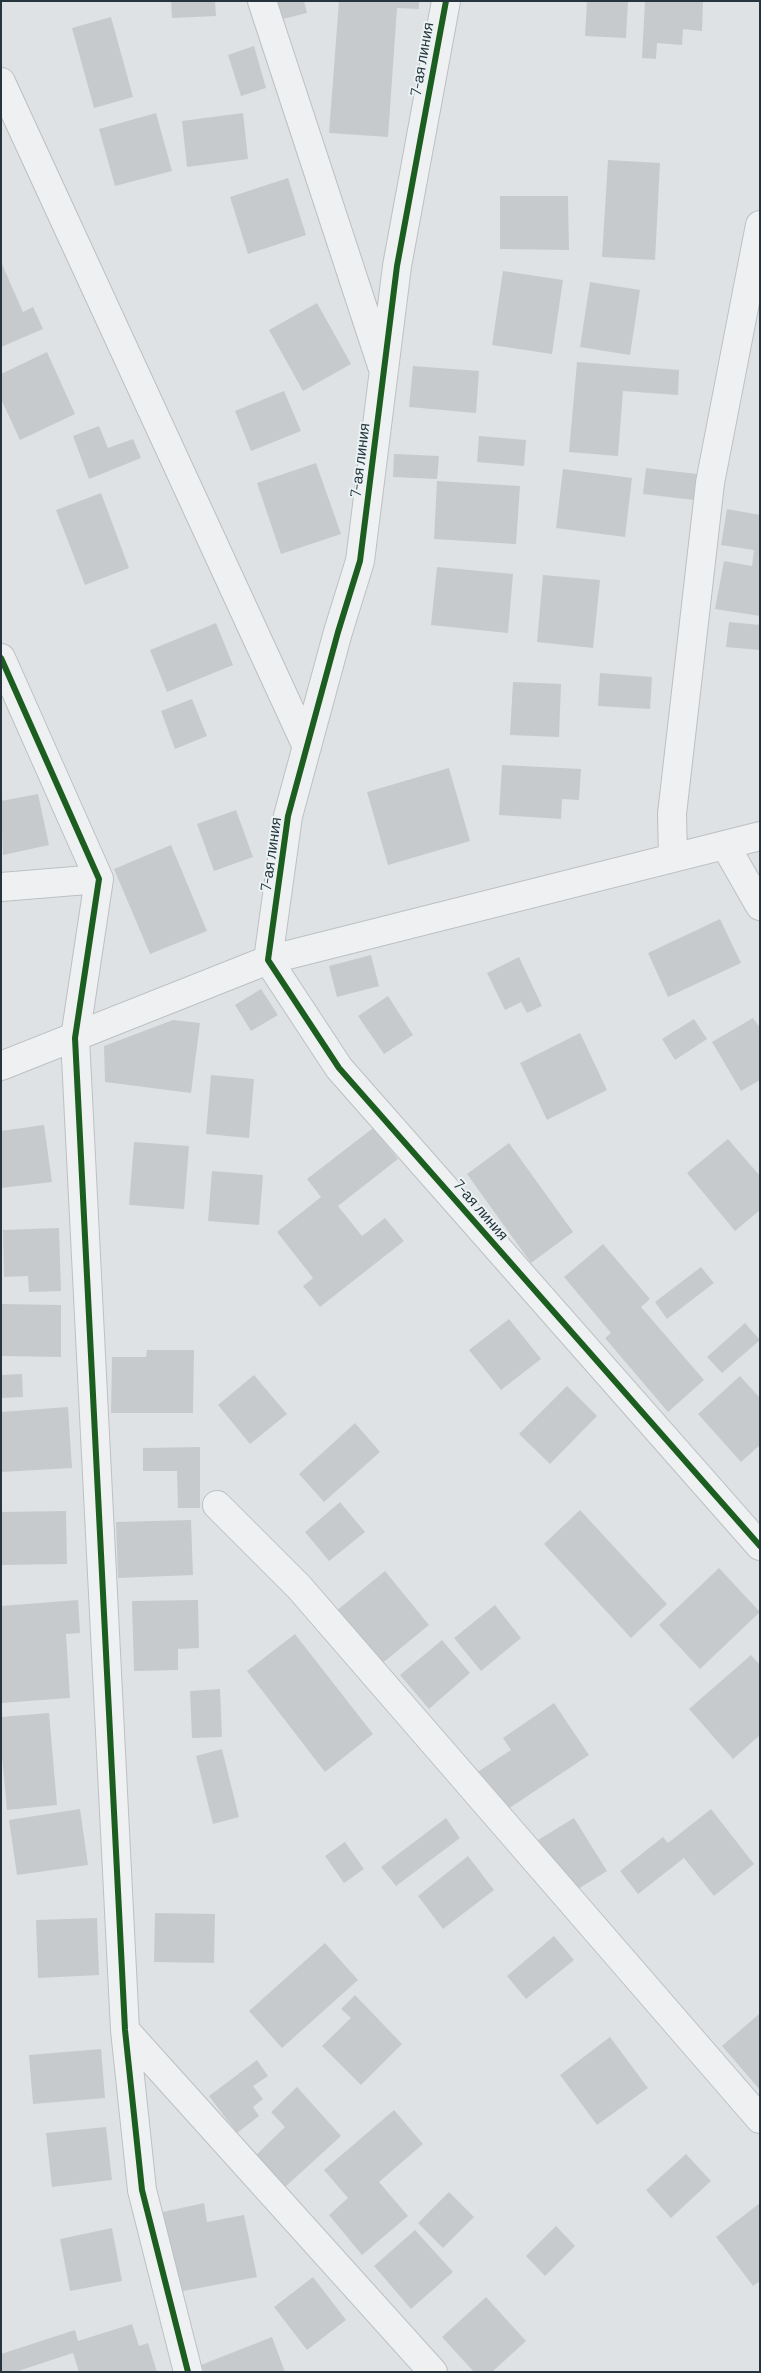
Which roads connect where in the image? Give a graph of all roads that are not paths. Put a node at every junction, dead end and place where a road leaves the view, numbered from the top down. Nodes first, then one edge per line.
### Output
1 (262, 1) edge
2 (446, 1) edge
3 (1, 82) edge
4 (760, 225) edge
5 (384, 372) junction
6 (1, 658) edge
7 (307, 747) junction
8 (760, 836) edge
9 (725, 845) junction
10 (673, 856) junction
11 (99, 879) junction
12 (1, 887) edge
13 (760, 906) edge
14 (268, 960) junction
15 (76, 1038) junction
16 (1, 1066) edge
17 (217, 1505) dead end
18 (760, 1546) edge
19 (125, 2030) junction
20 (760, 2119) edge
21 (188, 2372) edge
22 (433, 2372) edge

1 - 5 street
2 - 5 street, 7-ая линия
3 - 7 street
4 - 10 street
5 - 7 street, 7-ая линия
6 - 11 street
7 - 14 street, 7-ая линия
8 - 9 street
9 - 10 street
9 - 13 street
10 - 14 street
11 - 12 street
11 - 15 street
14 - 15 street
14 - 18 street, 7-ая линия
15 - 16 street
15 - 19 street
17 - 20 street
19 - 21 street
19 - 22 street

